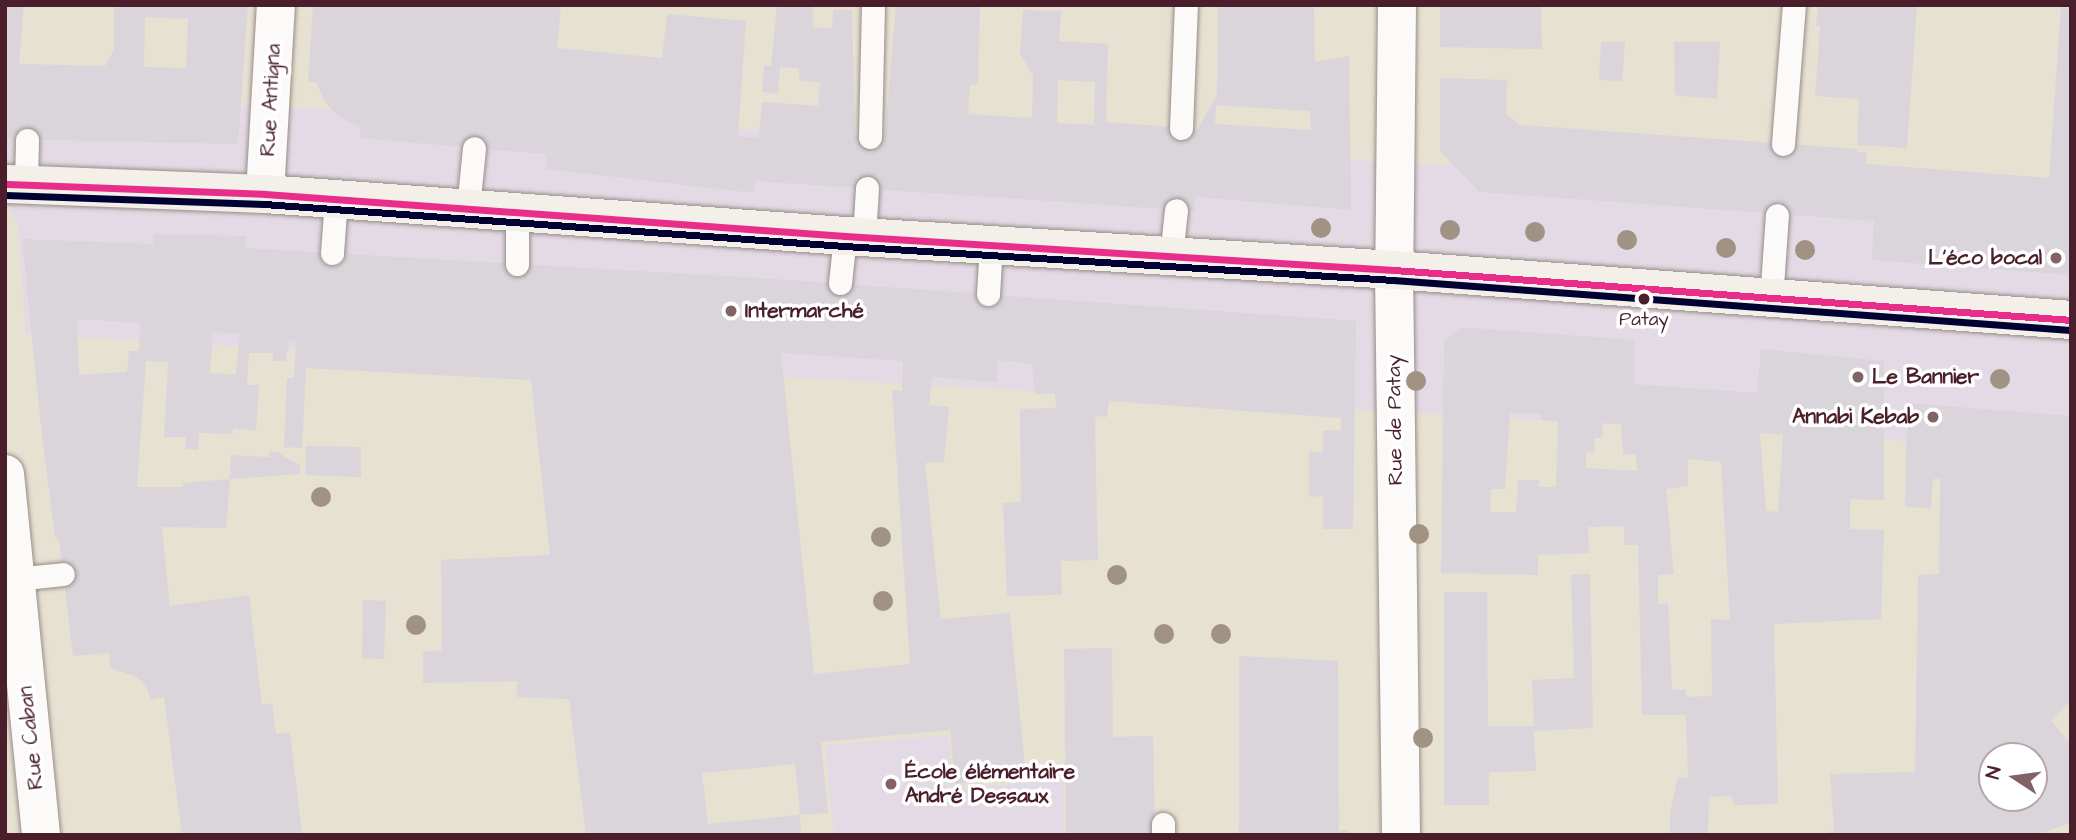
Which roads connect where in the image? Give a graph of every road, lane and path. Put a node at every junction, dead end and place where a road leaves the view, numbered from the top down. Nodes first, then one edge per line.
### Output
1 (276, 5) edge
2 (873, 5) edge
3 (1185, 5) edge
4 (1397, 5) edge
5 (1794, 5) edge
6 (1181, 128) dead end
7 (870, 137) dead end
8 (27, 139) dead end
9 (1783, 144) dead end
10 (474, 148) dead end
11 (15, 184) edge
12 (867, 188) dead end
13 (265, 194) junction
14 (336, 199) junction
15 (468, 208) junction
16 (1176, 210) dead end
17 (517, 212) junction
18 (1777, 215) dead end
19 (854, 236) junction
20 (991, 245) junction
21 (332, 253) dead end
22 (1171, 256) junction
23 (517, 264) dead end
24 (1394, 270) junction
25 (840, 283) dead end
26 (988, 293) dead end
27 (1771, 300) junction
28 (2071, 320) edge
29 (5, 474) edge
30 (63, 575) dead end
31 (15, 579) junction
32 (41, 835) edge
33 (1401, 835) edge

1 - 13 street, Rue Antigna
2 - 7 lane
3 - 6 lane
4 - 24 street, Rue de Patay
5 - 9 lane
8 - 11 lane
10 - 15 lane
11 - 13 main road
12 - 19 lane
13 - 14 main road
14 - 15 main road
14 - 21 lane
15 - 17 main road
16 - 22 lane
17 - 19 main road
17 - 23 lane
18 - 27 lane
19 - 20 main road
19 - 25 lane
20 - 22 main road
20 - 26 lane
22 - 24 main road
24 - 27 main road
24 - 33 street, Rue de Patay
27 - 28 main road
29 - 31 street, Rue Caban
30 - 31 lane
31 - 32 street, Rue Caban

